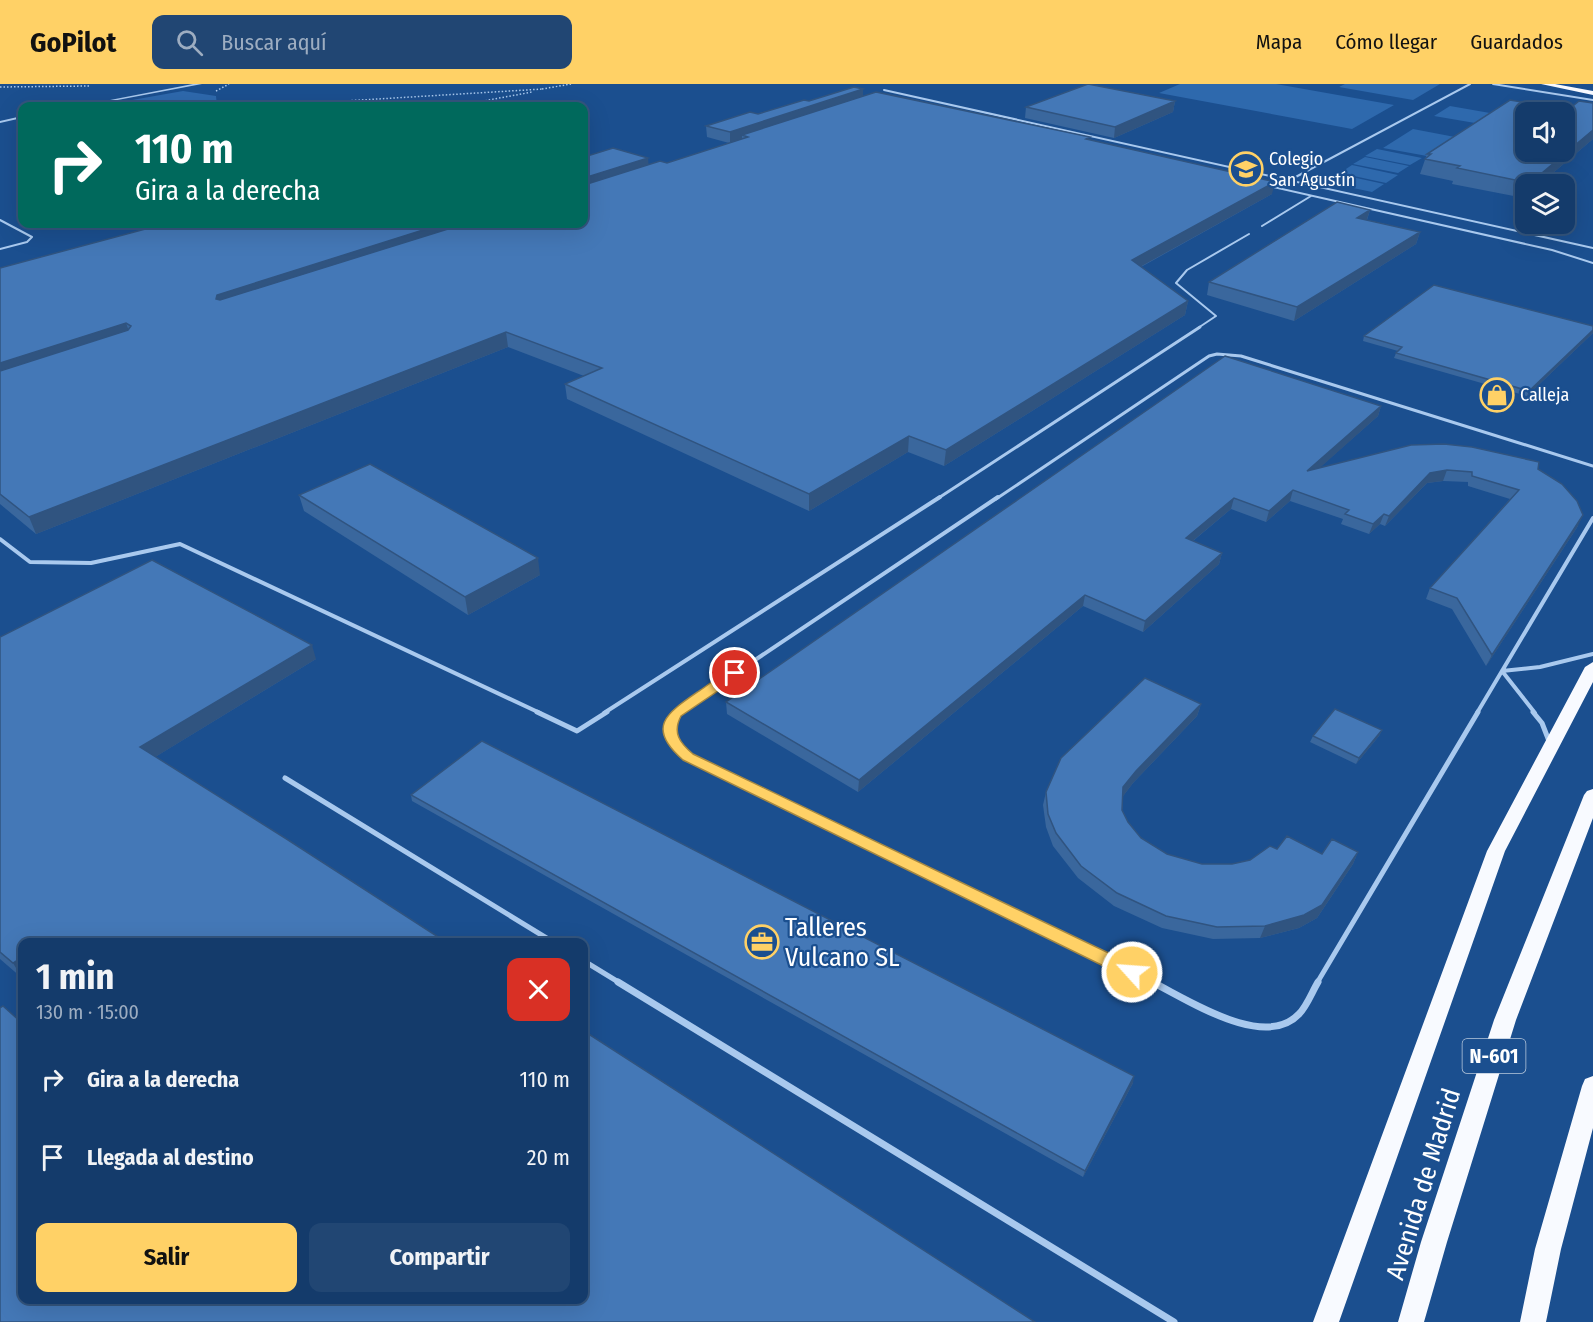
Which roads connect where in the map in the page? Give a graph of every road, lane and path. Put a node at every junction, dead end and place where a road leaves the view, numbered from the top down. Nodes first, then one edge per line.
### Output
1 (200, 84) edge
2 (571, 84) edge
3 (1470, 84) edge
4 (1493, 84) edge
5 (1544, 84) edge
6 (1575, 84) edge
7 (98, 86) dead end
8 (0, 87) edge
9 (1593, 87) edge
10 (543, 89) junction
11 (884, 90) dead end
12 (1593, 93) edge
13 (1593, 100) edge
14 (103, 102) edge
15 (328, 102) edge
16 (478, 102) edge
17 (18, 118) edge
18 (0, 122) edge
19 (1290, 180) junction
20 (1265, 185) edge
21 (1312, 196) junction
22 (0, 220) edge
23 (1262, 226) dead end
24 (1249, 234) dead end
25 (1593, 248) edge
26 (0, 249) edge
27 (1593, 263) edge
28 (1593, 466) edge
29 (1593, 518) edge
30 (0, 539) edge
31 (1593, 654) edge
32 (1593, 667) edge
33 (1502, 671) junction
34 (1551, 747) junction
35 (285, 778) dead end
36 (1593, 795) edge
37 (546, 938) edge
38 (588, 963) edge
39 (1593, 1086) edge
40 (1174, 1322) edge
41 (1326, 1322) edge
42 (1411, 1322) edge
43 (1533, 1322) edge

1 - 14 street
2 - 10 path
3 - 19 lane
4 - 13 lane
5 - 12 highway
6 - 9 highway
7 - 8 path
10 - 15 path
10 - 16 path
11 - 19 lane
17 - 18 street
19 - 25 lane
20 - 21 lane
21 - 23 lane
21 - 27 lane
22 - 26 lane
24 - 30 lane
28 - 33 lane
29 - 33 lane
31 - 33 lane
32 - 34 highway
33 - 34 lane
34 - 41 highway
35 - 37 lane
36 - 42 highway, Avenida de Madrid / N-601
38 - 40 lane
39 - 43 highway

